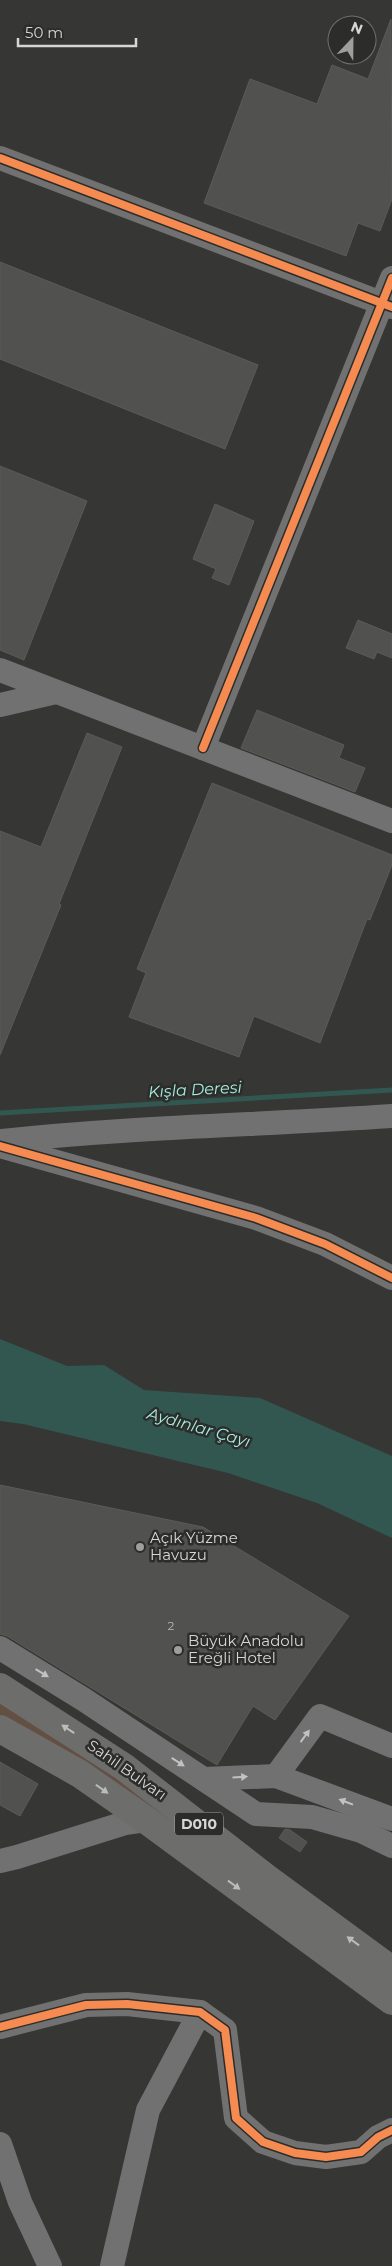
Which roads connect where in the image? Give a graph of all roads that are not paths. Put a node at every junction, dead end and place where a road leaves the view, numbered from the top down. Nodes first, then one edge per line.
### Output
1 (0, 158) edge
2 (392, 278) edge
3 (387, 305) edge
4 (0, 670) edge
5 (56, 692) junction
6 (0, 705) edge
7 (203, 748) junction
8 (392, 821) edge
9 (392, 1116) edge
10 (0, 1141) edge
11 (0, 1146) edge
12 (392, 1278) edge
13 (0, 1648) edge
14 (0, 1687) edge
15 (0, 1729) edge
16 (392, 1746) edge
17 (276, 1776) junction
18 (204, 1779) junction
19 (392, 1819) edge
20 (146, 1820) junction
21 (392, 1846) edge
22 (0, 1860) edge
23 (392, 1970) edge
24 (392, 2001) edge
25 (200, 2012) junction
26 (0, 2027) edge
27 (392, 2130) edge
28 (0, 2144) edge
29 (50, 2266) edge
30 (112, 2266) edge

1 - 3 street
2 - 3 street
3 - 7 street
4 - 5 street
5 - 6 street
5 - 7 street
7 - 8 street
9 - 10 street
11 - 12 street
13 -> 18 street
23 -> 14 highway, Sahil Bulvarı / D010
15 -> 20 highway, Sahil Bulvarı / D010
17 -> 16 street
18 -> 17 street
19 -> 17 street
18 - 21 street
20 - 22 street
20 -> 24 highway, Sahil Bulvarı / D010
25 - 26 street
25 - 27 street
25 - 30 street
28 - 29 street

